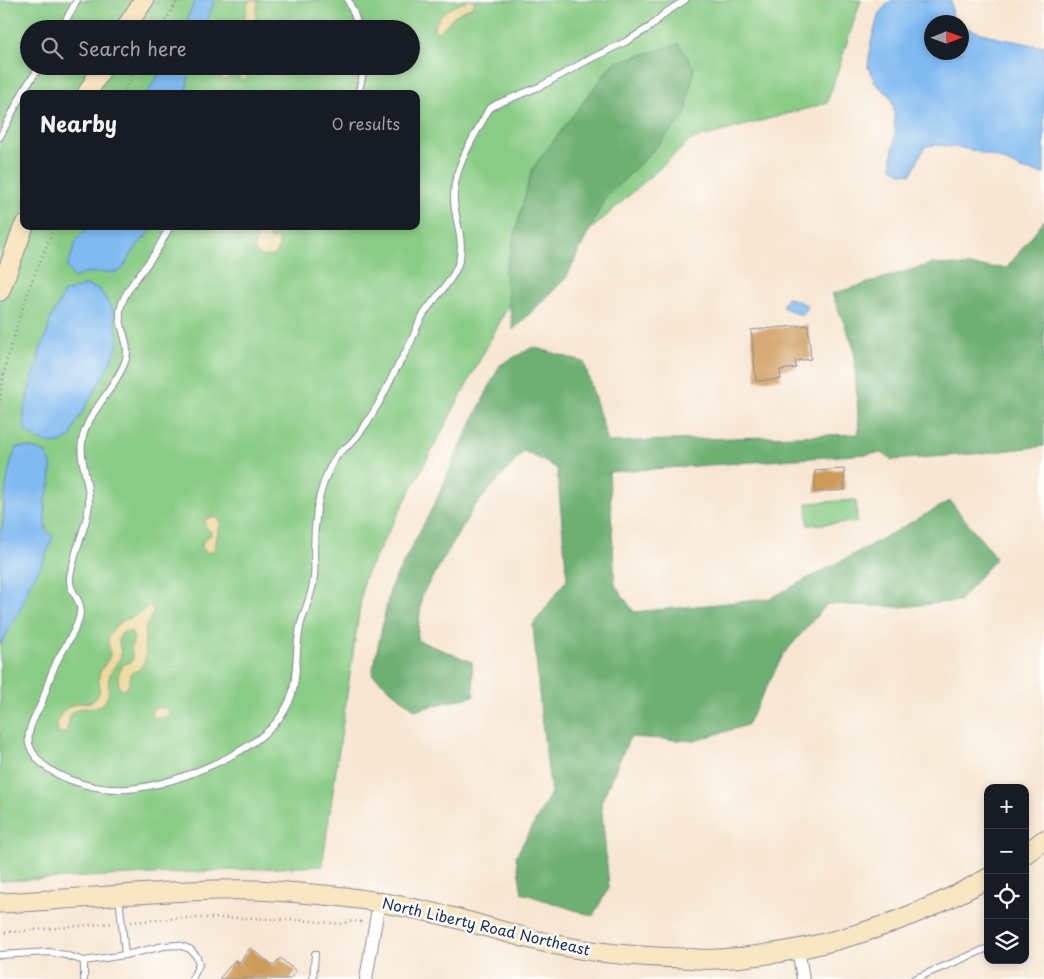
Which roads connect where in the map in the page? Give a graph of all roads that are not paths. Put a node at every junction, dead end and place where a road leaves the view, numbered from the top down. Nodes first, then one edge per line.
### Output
1 (77, 0) edge
2 (144, 0) edge
3 (348, 0) edge
4 (685, 0) edge
5 (66, 20) edge
6 (131, 20) edge
7 (356, 20) edge
8 (34, 75) edge
9 (98, 75) edge
10 (363, 75) edge
11 (24, 90) edge
12 (89, 90) edge
13 (359, 90) edge
14 (20, 98) edge
15 (0, 137) edge
16 (23, 230) edge
17 (168, 230) edge
18 (0, 291) edge
19 (1044, 840) edge
20 (1029, 851) edge
21 (984, 880) edge
22 (119, 895) junction
23 (379, 902) junction
24 (0, 903) edge
25 (798, 949) junction
26 (984, 950) edge
27 (315, 954) dead end
28 (0, 955) edge
29 (125, 955) junction
30 (84, 961) junction
31 (84, 979) edge
32 (192, 979) edge
33 (312, 979) edge
34 (366, 979) edge
35 (803, 979) edge
36 (914, 979) edge

1 - 5 lane
2 - 6 main road
3 - 7 lane
4 - 17 lane
8 - 11 lane
9 - 12 main road
10 - 13 lane
14 - 15 lane
16 - 18 main road
19 - 20 main road
21 - 25 main road, North Liberty Road Northeast
22 - 23 main road, North Liberty Road Northeast
22 - 24 main road, North Liberty Road Northeast
22 - 29 lane
23 - 25 main road, North Liberty Road Northeast
23 - 34 street
25 - 35 street
26 - 36 lane
27 - 33 lane
28 - 30 lane
29 - 30 lane
29 - 32 lane
30 - 31 lane

